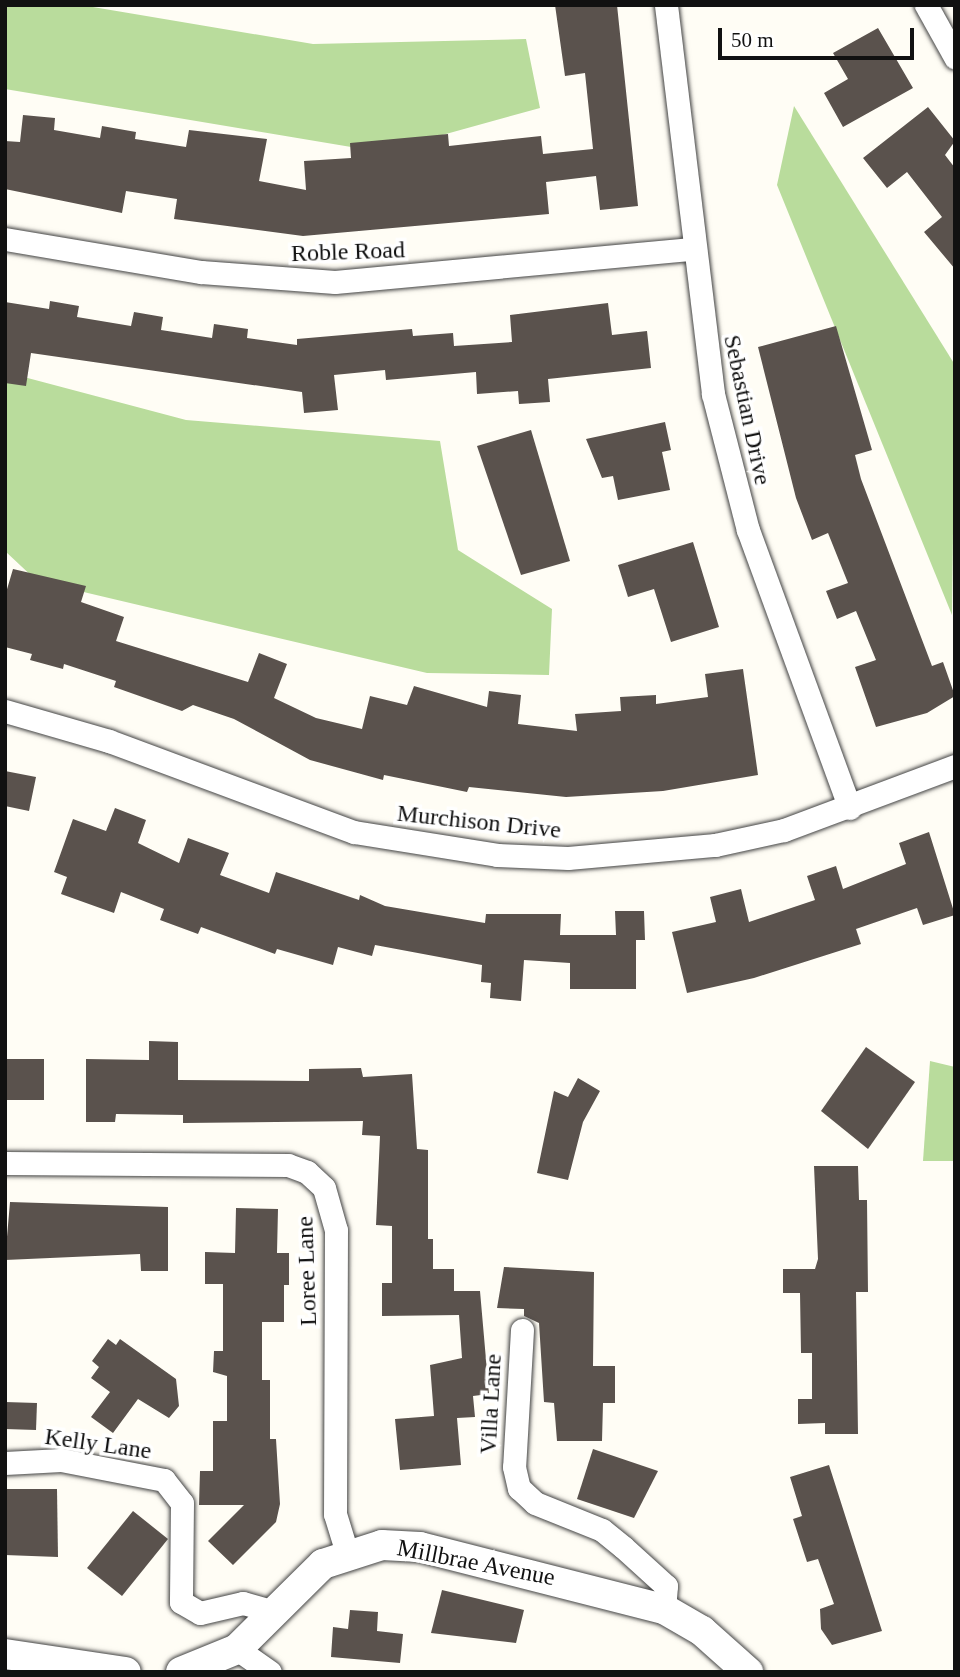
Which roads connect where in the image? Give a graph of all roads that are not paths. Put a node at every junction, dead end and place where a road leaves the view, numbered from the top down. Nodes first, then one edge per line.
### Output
1 (666, 5) edge
2 (926, 5) edge
3 (955, 57) edge
4 (5, 239) edge
5 (694, 249) junction
6 (5, 710) edge
7 (955, 766) edge
8 (850, 808) junction
9 (5, 1163) edge
10 (522, 1330) dead end
11 (5, 1463) edge
12 (347, 1553) junction
13 (664, 1609) junction
14 (274, 1612) junction
15 (237, 1649) junction
16 (5, 1654) edge
17 (91, 1670) edge
18 (126, 1672) edge
19 (181, 1672) edge
20 (270, 1672) edge
21 (748, 1672) edge

1 - 5 street, Sebastian Drive
2 - 3 street
4 - 5 street, Roble Road
5 - 8 street, Sebastian Drive
6 - 8 street, Murchison Drive
7 - 8 street, Murchison Drive
9 - 12 street, Loree Lane
10 - 13 street, Villa Lane
11 - 14 street, Kelly Lane
12 - 13 street, Millbrae Avenue
12 - 14 street, Millbrae Avenue
13 - 21 street, Millbrae Avenue
14 - 15 street, Millbrae Avenue
15 - 19 street, Millbrae Avenue
15 - 20 street
16 - 17 street
17 - 18 street

